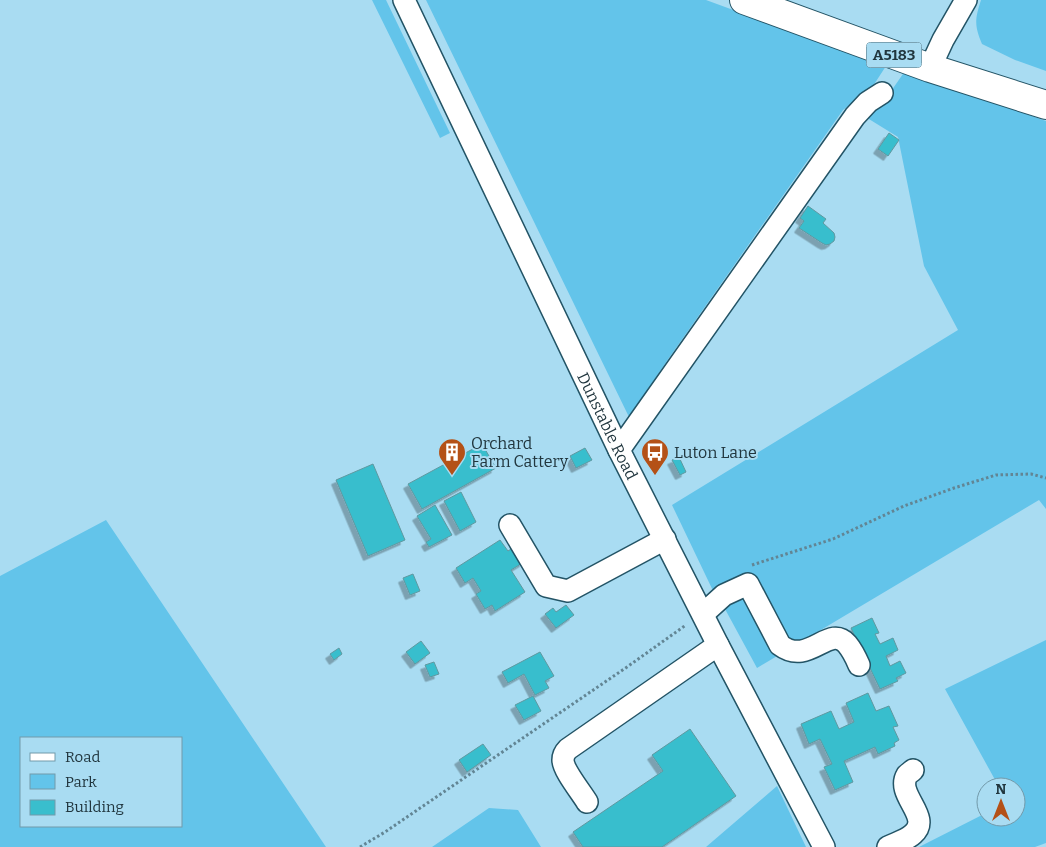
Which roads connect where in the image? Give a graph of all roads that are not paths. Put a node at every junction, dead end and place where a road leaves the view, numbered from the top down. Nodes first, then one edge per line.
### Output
1 (404, 0) edge
2 (744, 0) edge
3 (966, 0) edge
4 (930, 68) junction
5 (882, 93) dead end
6 (1046, 105) edge
7 (619, 450) junction
8 (510, 525) dead end
9 (665, 539) junction
10 (703, 614) junction
11 (718, 644) junction
12 (859, 665) dead end
13 (913, 770) dead end
14 (587, 802) dead end
15 (824, 847) edge
16 (888, 847) edge

1 - 7 street, Dunstable Road
2 - 4 main road, A5183
3 - 4 street
4 - 6 main road, A5183
5 - 7 street
7 - 9 street, Dunstable Road
8 - 9 street
9 - 10 street, Dunstable Road
10 - 11 street, Dunstable Road
10 - 12 street
11 - 14 street
11 - 15 street, Dunstable Road
13 - 16 street

